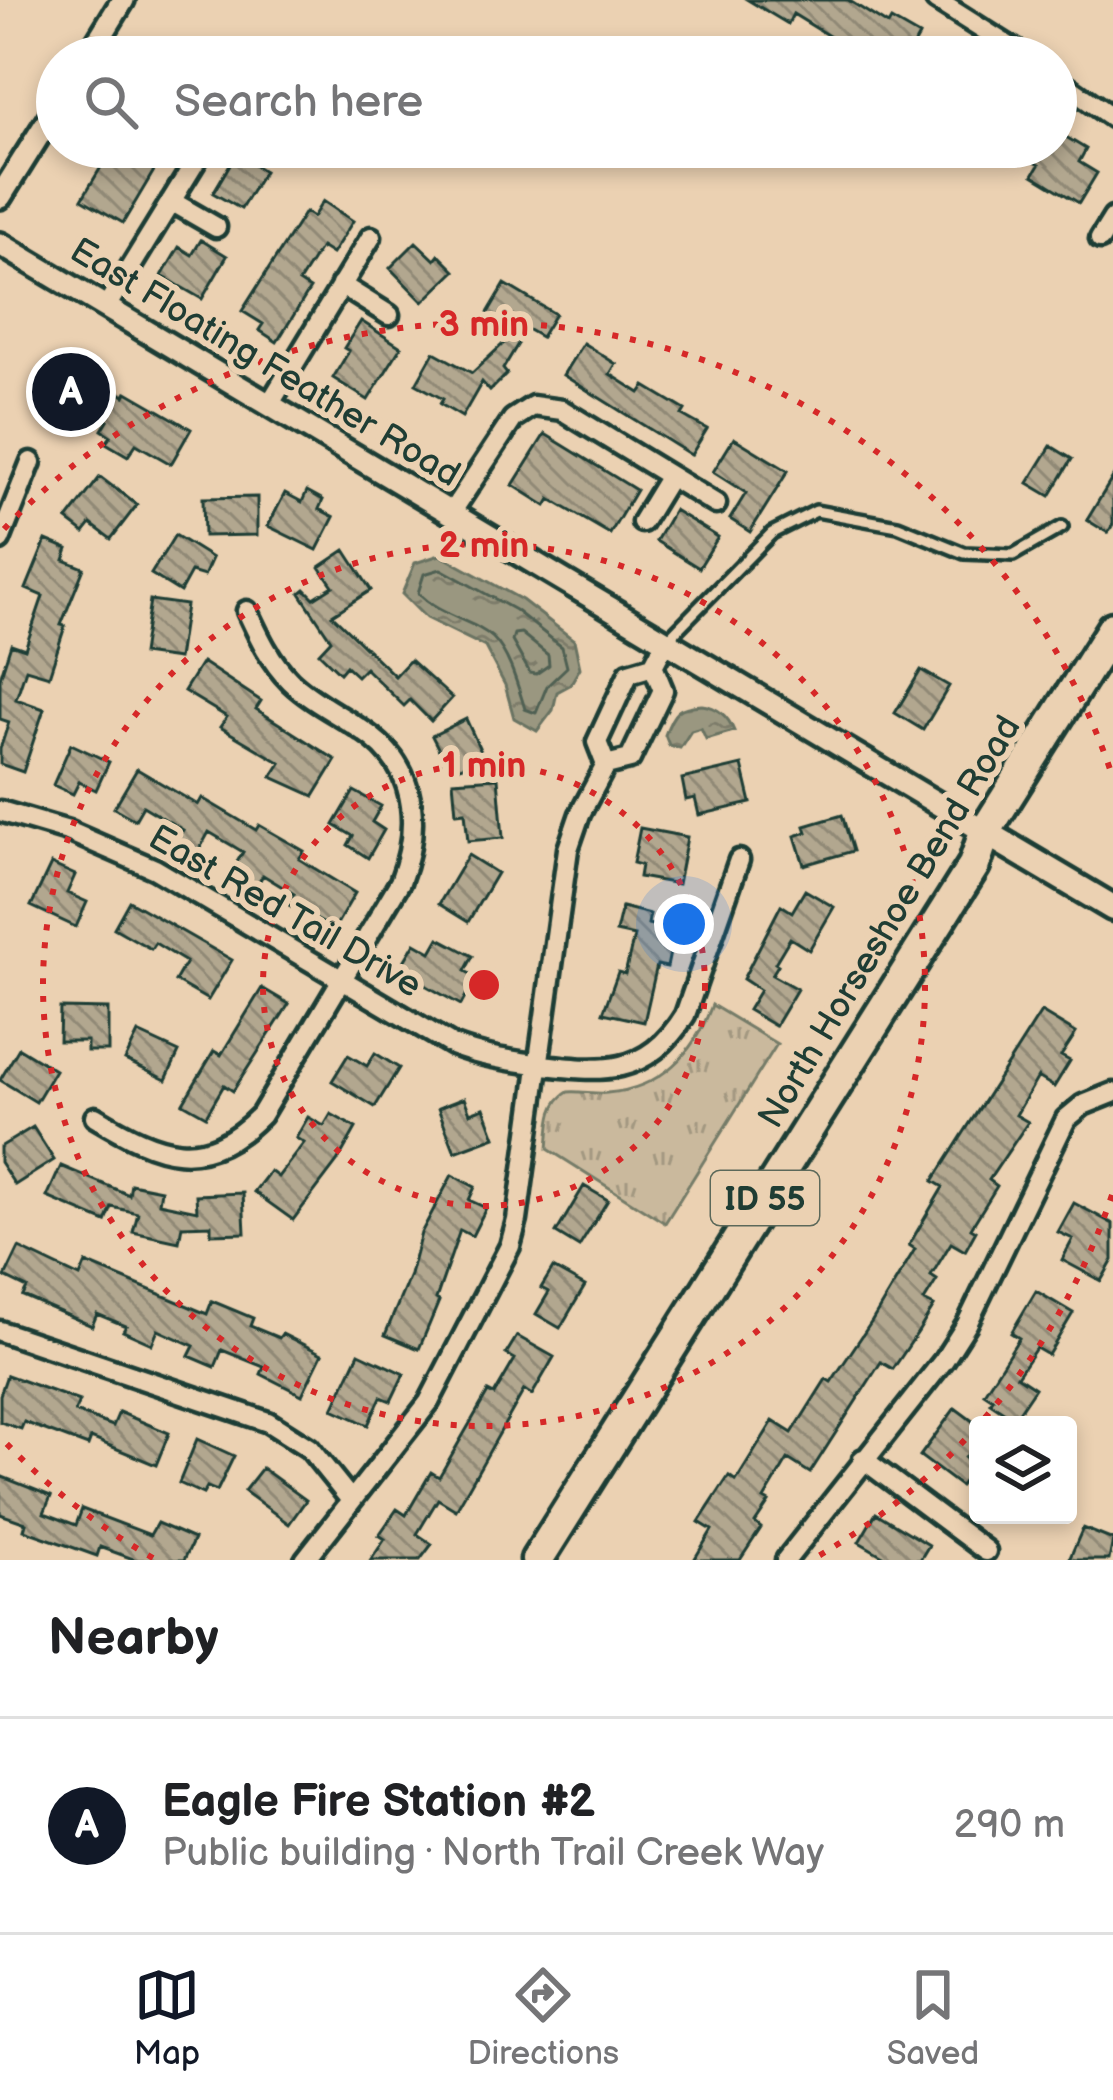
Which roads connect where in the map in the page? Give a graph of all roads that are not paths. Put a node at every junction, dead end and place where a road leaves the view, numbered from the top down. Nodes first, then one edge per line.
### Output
1 (123, 0) edge
2 (936, 0) edge
3 (101, 36) edge
4 (993, 36) edge
5 (1077, 93) edge
6 (1113, 118) edge
7 (36, 136) edge
8 (191, 168) edge
9 (3, 184) edge
10 (171, 201) junction
11 (1113, 218) edge
12 (216, 227) dead end
13 (371, 237) dead end
14 (1100, 239) dead end
15 (0, 244) edge
16 (341, 285) junction
17 (106, 307) junction
18 (389, 315) dead end
19 (269, 405) junction
20 (31, 462) dead end
21 (670, 476) junction
22 (716, 504) dead end
23 (451, 513) junction
24 (642, 522) dead end
25 (1062, 527) dead end
26 (0, 540) edge
27 (247, 611) dead end
28 (1113, 628) edge
29 (666, 641) junction
30 (653, 665) junction
31 (606, 765) junction
32 (0, 811) edge
33 (986, 832) junction
34 (739, 860) dead end
35 (1113, 908) edge
36 (342, 980) junction
37 (538, 1064) junction
38 (1113, 1093) edge
39 (95, 1117) dead end
40 (0, 1331) edge
41 (863, 1459) junction
42 (350, 1499) junction
43 (986, 1551) dead end
44 (305, 1560) edge
45 (538, 1560) edge
46 (786, 1560) edge

1 - 3 street
2 - 4 street
5 - 6 street
7 - 9 street
8 - 10 street
10 - 12 street
10 - 17 street
11 - 14 street
13 - 16 street
15 - 17 street, East Floating Feather Road
16 - 18 street
16 - 19 street
17 - 19 street, East Floating Feather Road
19 - 23 street, East Floating Feather Road
20 - 26 street
21 - 22 street
21 - 23 street
21 - 24 street
23 - 29 street, East Floating Feather Road
25 - 29 lane
27 - 36 street
28 - 33 highway, North Horseshoe Bend Road / ID 55
29 - 30 street
29 - 33 street, East Floating Feather Road
30 - 31 street
30 - 31 street
31 - 37 street
32 - 36 street, East Red Tail Drive
33 - 35 main road, East Floating Feather Road
33 - 45 highway, North Horseshoe Bend Road / ID 55
34 - 37 street, East Red Tail Drive
36 - 37 street, East Red Tail Drive
36 - 39 street
37 - 42 street
38 - 41 street
40 - 42 street
41 - 43 street
41 - 46 street
42 - 44 street

